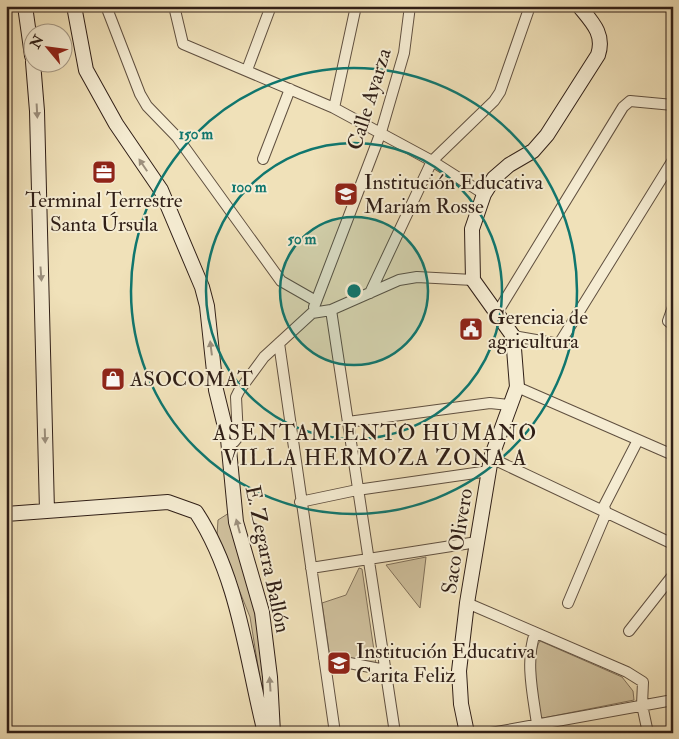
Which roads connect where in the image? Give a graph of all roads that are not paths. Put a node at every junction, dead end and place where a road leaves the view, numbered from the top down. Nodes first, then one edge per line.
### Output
1 (25, 6) edge
2 (74, 6) edge
3 (106, 6) edge
4 (174, 6) edge
5 (271, 6) edge
6 (356, 6) edge
7 (410, 6) edge
8 (530, 6) edge
9 (579, 6) edge
10 (27, 22) edge
11 (247, 70) junction
12 (34, 72) edge
13 (290, 89) junction
14 (673, 105) edge
15 (334, 108) junction
16 (381, 132) junction
17 (263, 160) dead end
18 (673, 160) edge
19 (432, 161) junction
20 (484, 194) junction
21 (472, 280) junction
22 (370, 292) junction
23 (316, 301) junction
24 (673, 307) edge
25 (330, 310) junction
26 (312, 313) junction
27 (497, 313) junction
28 (673, 325) edge
29 (513, 336) junction
30 (279, 342) junction
31 (517, 387) junction
32 (509, 405) junction
33 (348, 422) junction
34 (638, 440) junction
35 (228, 443) junction
36 (673, 455) edge
37 (490, 464) junction
38 (358, 490) junction
39 (300, 502) junction
40 (47, 511) junction
41 (606, 513) junction
42 (6, 514) edge
43 (477, 542) junction
44 (673, 544) edge
45 (367, 561) junction
46 (311, 568) junction
47 (673, 575) edge
48 (467, 603) junction
49 (568, 603) dead end
50 (629, 631) dead end
51 (535, 633) junction
52 (324, 658) junction
53 (385, 670) junction
54 (673, 700) edge
55 (642, 704) junction
56 (537, 724) junction
57 (265, 733) edge
58 (274, 733) edge
59 (335, 733) edge
60 (395, 733) edge
61 (467, 733) edge
62 (491, 733) edge
63 (648, 733) edge

1 - 10 street
35 -> 2 street, E. Zegarra Ballón
3 - 23 street
4 - 11 street
5 - 11 street
6 - 15 street
7 - 16 street, Calle Ayarza
8 - 19 street
9 - 20 street
11 - 13 street
12 -> 40 street
13 - 15 street
13 - 17 street
14 - 27 street
15 - 16 street
16 - 19 street
16 - 23 street, Calle Ayarza
18 - 29 street
19 - 20 street
19 - 22 street
20 - 21 street
21 - 22 street
21 - 27 street
22 - 25 street
23 - 26 street, Calle Ayarza
24 - 28 street
25 - 26 street
25 - 33 street
26 - 30 street
27 - 29 street
29 - 31 street, Saco Olivero
30 - 35 street
30 - 39 street
31 - 32 street, Saco Olivero
31 - 34 street
32 - 33 street
32 - 37 street, Saco Olivero
33 - 38 street
34 - 36 street
34 - 41 street
58 -> 35 street, E. Zegarra Ballón
37 - 38 street
37 - 41 street
37 - 43 street, Saco Olivero
38 - 39 street
38 - 45 street
39 - 46 street
40 - 42 street
40 - 57 street
41 - 44 street
41 - 49 street
43 - 45 street
43 - 48 street, Saco Olivero
45 - 46 street
45 - 53 street
46 - 52 street
47 - 50 street
48 - 51 street
48 - 61 street, Saco Olivero
51 - 55 street
51 - 56 street
52 - 53 street
52 - 59 street
53 - 60 street
54 - 55 street
55 - 56 street
55 - 63 street
56 - 62 street

